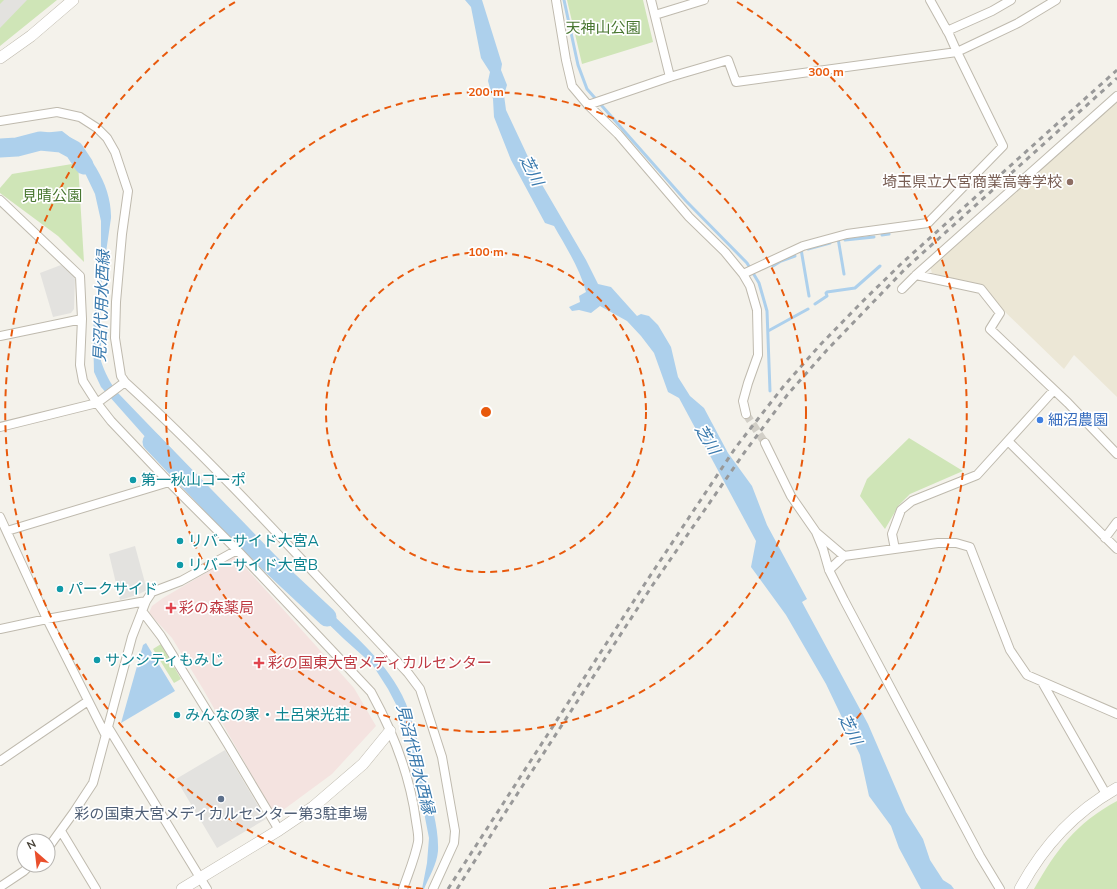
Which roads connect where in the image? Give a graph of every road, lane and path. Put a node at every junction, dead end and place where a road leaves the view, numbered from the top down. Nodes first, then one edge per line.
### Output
1 (73, 0) edge
2 (556, 0) edge
3 (651, 0) edge
4 (704, 0) edge
5 (930, 0) edge
6 (1012, 0) edge
7 (1056, 0) edge
8 (654, 15) junction
9 (947, 31) junction
10 (957, 52) junction
11 (0, 58) edge
12 (670, 77) junction
13 (1117, 96) edge
14 (588, 105) junction
15 (0, 121) edge
16 (1, 202) edge
17 (743, 274) junction
18 (916, 275) junction
19 (902, 289) dead end
20 (82, 319) junction
21 (0, 336) edge
22 (125, 382) junction
23 (1054, 390) junction
24 (97, 403) junction
25 (746, 414) tunnel mouth
26 (0, 427) edge
27 (1008, 441) junction
28 (765, 443) tunnel mouth
29 (1117, 454) edge
30 (169, 482) junction
31 (0, 517) edge
32 (1117, 522) edge
33 (7, 531) junction
34 (816, 532) junction
35 (1105, 538) junction
36 (895, 549) junction
37 (1117, 549) edge
38 (237, 550) junction
39 (844, 556) junction
40 (829, 570) junction
41 (146, 601) junction
42 (142, 611) junction
43 (47, 619) junction
44 (0, 629) edge
45 (1042, 682) junction
46 (88, 701) junction
47 (1117, 714) edge
48 (108, 727) junction
49 (390, 731) junction
50 (106, 736) junction
51 (0, 761) edge
52 (1117, 788) edge
53 (1106, 794) junction
54 (279, 830) junction
55 (61, 831) junction
56 (56, 838) edge
57 (21, 873) edge
58 (200, 878) junction
59 (0, 887) edge
60 (96, 889) edge
61 (182, 889) edge
62 (207, 889) edge
63 (403, 889) edge
64 (433, 889) edge
65 (1000, 889) edge
66 (1020, 889) edge

1 - 11 street
2 - 14 street
3 - 8 street
4 - 8 street
5 - 9 street
6 - 9 street
7 - 10 street
8 - 12 street
9 - 10 street
10 - 12 street
10 - 17 street
12 - 14 street
13 - 18 street
14 - 17 street
15 - 22 street
16 - 20 street
17 - 25 street
18 - 19 street
18 - 23 street
20 - 21 street
20 - 24 street
22 - 24 street
22 - 64 street
23 - 27 street
23 - 29 street
24 - 26 street
24 - 30 street
27 - 35 street
27 - 36 street
28 - 34 street
30 - 33 street
30 - 38 street
31 - 33 street
32 - 35 street
33 - 43 street
34 - 39 street
34 - 40 street
35 - 37 street
36 - 39 street
36 - 45 street
38 - 41 street
38 - 49 street
39 - 40 street
40 - 65 street
41 - 42 street
41 - 43 street
42 - 48 street
42 - 54 street
43 - 44 street
43 - 46 street
45 - 47 street
45 - 53 street
46 - 50 street
46 - 51 street
48 - 50 street
48 - 58 street
49 - 54 street
49 - 63 street
50 - 55 street
52 - 53 street
53 - 66 street
54 - 58 street
55 - 56 street
55 - 60 street
57 - 59 street
58 - 61 street
58 - 62 street

